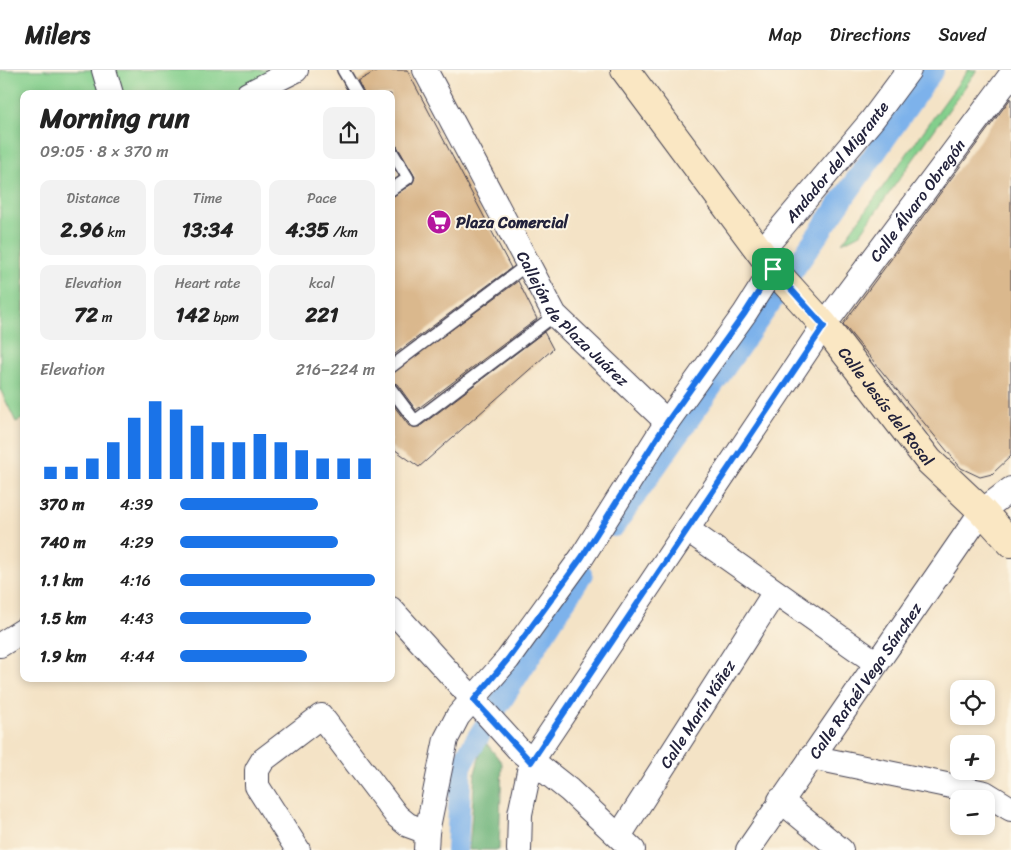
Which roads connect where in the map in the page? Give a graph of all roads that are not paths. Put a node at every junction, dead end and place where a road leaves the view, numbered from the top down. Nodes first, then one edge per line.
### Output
1 (104, 70) edge
2 (296, 70) edge
3 (342, 70) edge
4 (425, 70) edge
5 (624, 70) edge
6 (909, 70) edge
7 (1011, 75) edge
8 (110, 90) edge
9 (256, 90) edge
10 (354, 90) edge
11 (395, 157) edge
12 (395, 187) edge
13 (528, 264) junction
14 (772, 266) junction
15 (556, 315) junction
16 (820, 320) junction
17 (395, 363) edge
18 (395, 394) edge
19 (667, 422) junction
20 (1011, 489) edge
21 (982, 511) junction
22 (688, 530) junction
23 (1011, 543) edge
24 (775, 592) junction
25 (395, 613) edge
26 (20, 632) edge
27 (0, 645) edge
28 (875, 662) junction
29 (478, 705) junction
30 (526, 756) junction
31 (811, 757) junction
32 (780, 800) junction
33 (1011, 809) edge
34 (426, 841) edge
35 (626, 843) edge
36 (298, 850) edge
37 (519, 850) edge
38 (748, 850) edge
39 (842, 850) edge

1 - 8 street
2 - 9 street
3 - 10 lane
4 - 13 street, Callejón de Plaza Juárez
5 - 14 street, Calle Jesús del Rosal
6 - 14 street, Andador del Migrante
7 - 16 street, Calle Álvaro Obregón
11 - 12 lane
13 - 15 street, Callejón de Plaza Juárez
13 - 17 lane
14 - 16 street, Calle Jesús del Rosal
14 - 19 street, Andador del Migrante
15 - 18 lane
15 - 19 street, Callejón de Plaza Juárez
16 - 21 street, Calle Jesús del Rosal
16 - 22 street, Calle Álvaro Obregón
19 - 29 street, Andador del Migrante
20 - 21 street, Calle Rafaél Vega Sánchez
21 - 23 street, Calle Jesús del Rosal
21 - 28 street, Calle Rafaél Vega Sánchez
22 - 24 street
22 - 30 street, Calle Álvaro Obregón
24 - 28 street
24 - 35 street, Calle Marín Yáñez
25 - 29 street
26 - 27 street
28 - 31 street, Calle Rafaél Vega Sánchez
29 - 30 street
29 - 34 street, Andador del Migrante
30 - 35 street
30 - 37 street
31 - 32 street, Calle Rafaél Vega Sánchez
31 - 33 street
32 - 38 street, Calle Rafaél Vega Sánchez
32 - 39 street
34 - 36 street

